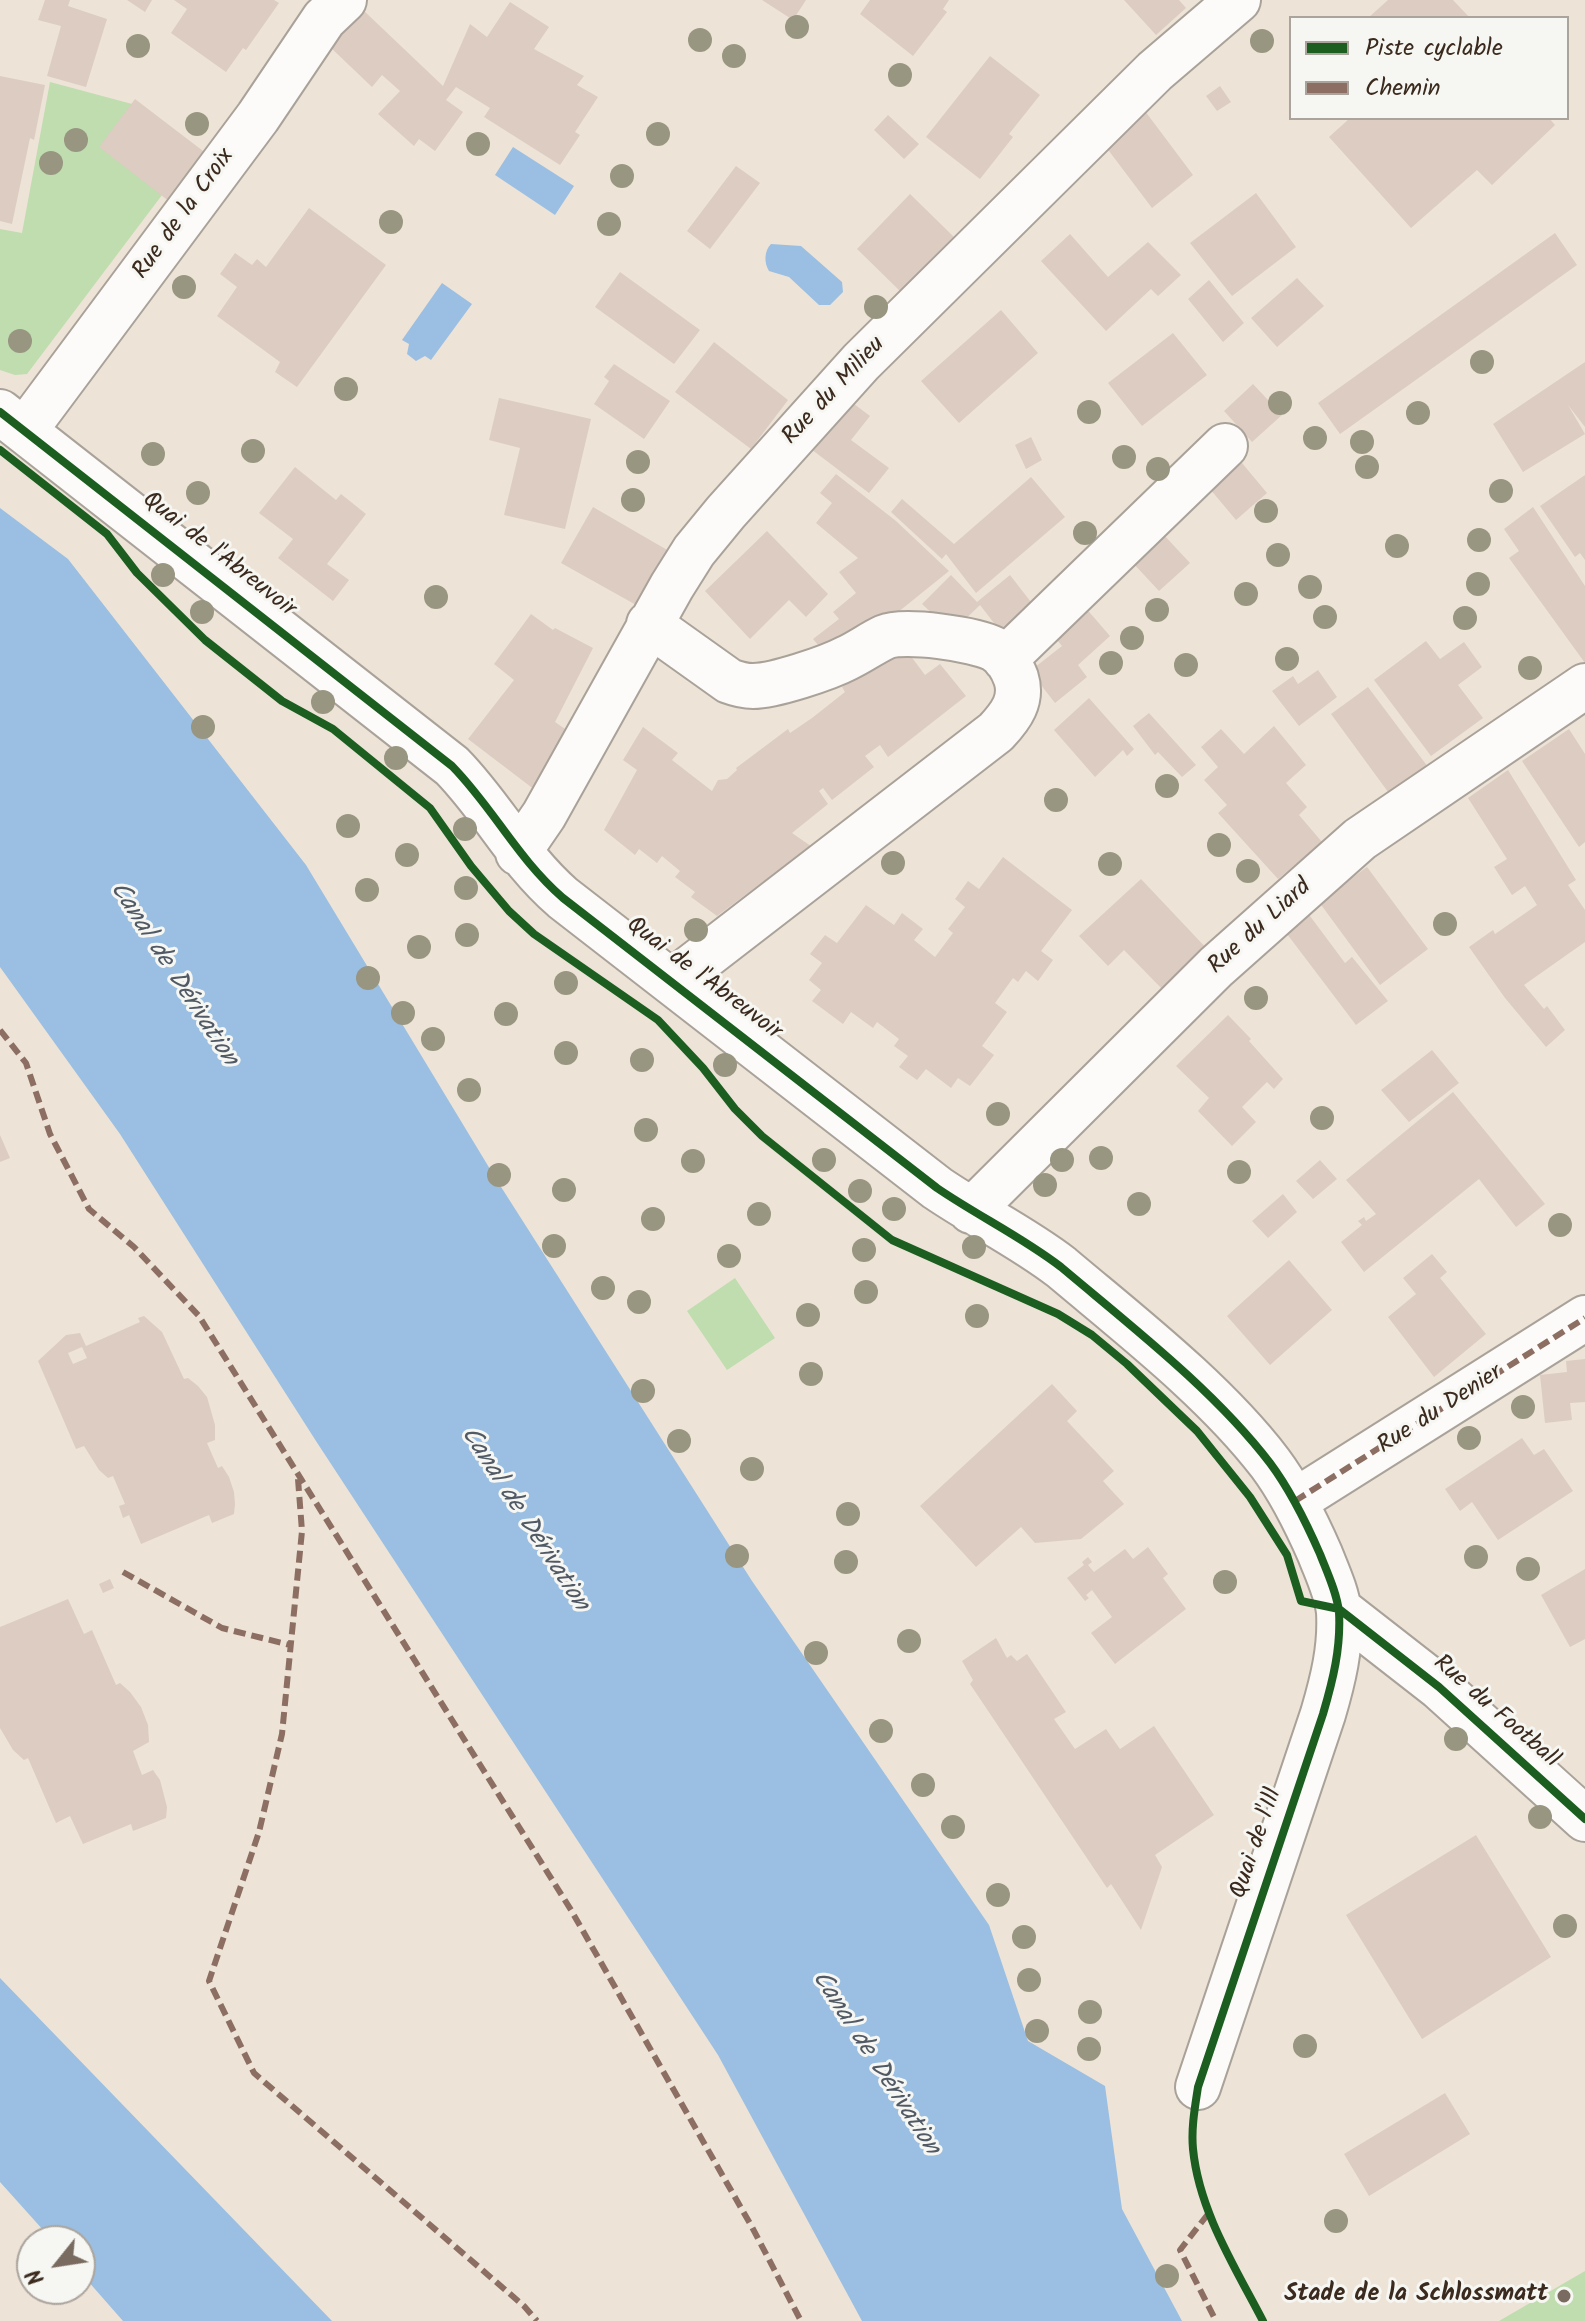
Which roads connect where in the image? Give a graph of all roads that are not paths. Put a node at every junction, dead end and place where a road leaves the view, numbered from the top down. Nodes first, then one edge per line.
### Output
1 (344, 0) edge
2 (1238, 0) edge
3 (12, 421) edge
4 (1225, 446) dead end
5 (649, 624) junction
6 (1005, 659) junction
7 (1585, 686) edge
8 (518, 853) junction
9 (672, 982) junction
10 (971, 1211) junction
11 (1585, 1318) edge
12 (1295, 1501) junction
13 (1339, 1609) junction
14 (1585, 1819) edge
15 (1198, 2087) dead end

1 - 3 street, Rue de la Croix
2 - 5 street, Rue du Milieu
3 - 8 street, Quai de l'Abreuvoir
4 - 6 street
5 - 6 street
5 - 8 street, Rue du Milieu
6 - 9 street
7 - 10 street, Rue du Liard
8 - 9 street, Quai de l'Abreuvoir
9 - 10 street, Quai de l'Abreuvoir
10 - 12 street, Quai de l'Abreuvoir
11 - 12 street, Rue du Denier
12 - 13 street, Quai de l'Abreuvoir
13 - 14 street, Rue du Football
13 - 15 street, Quai de l'Ill

